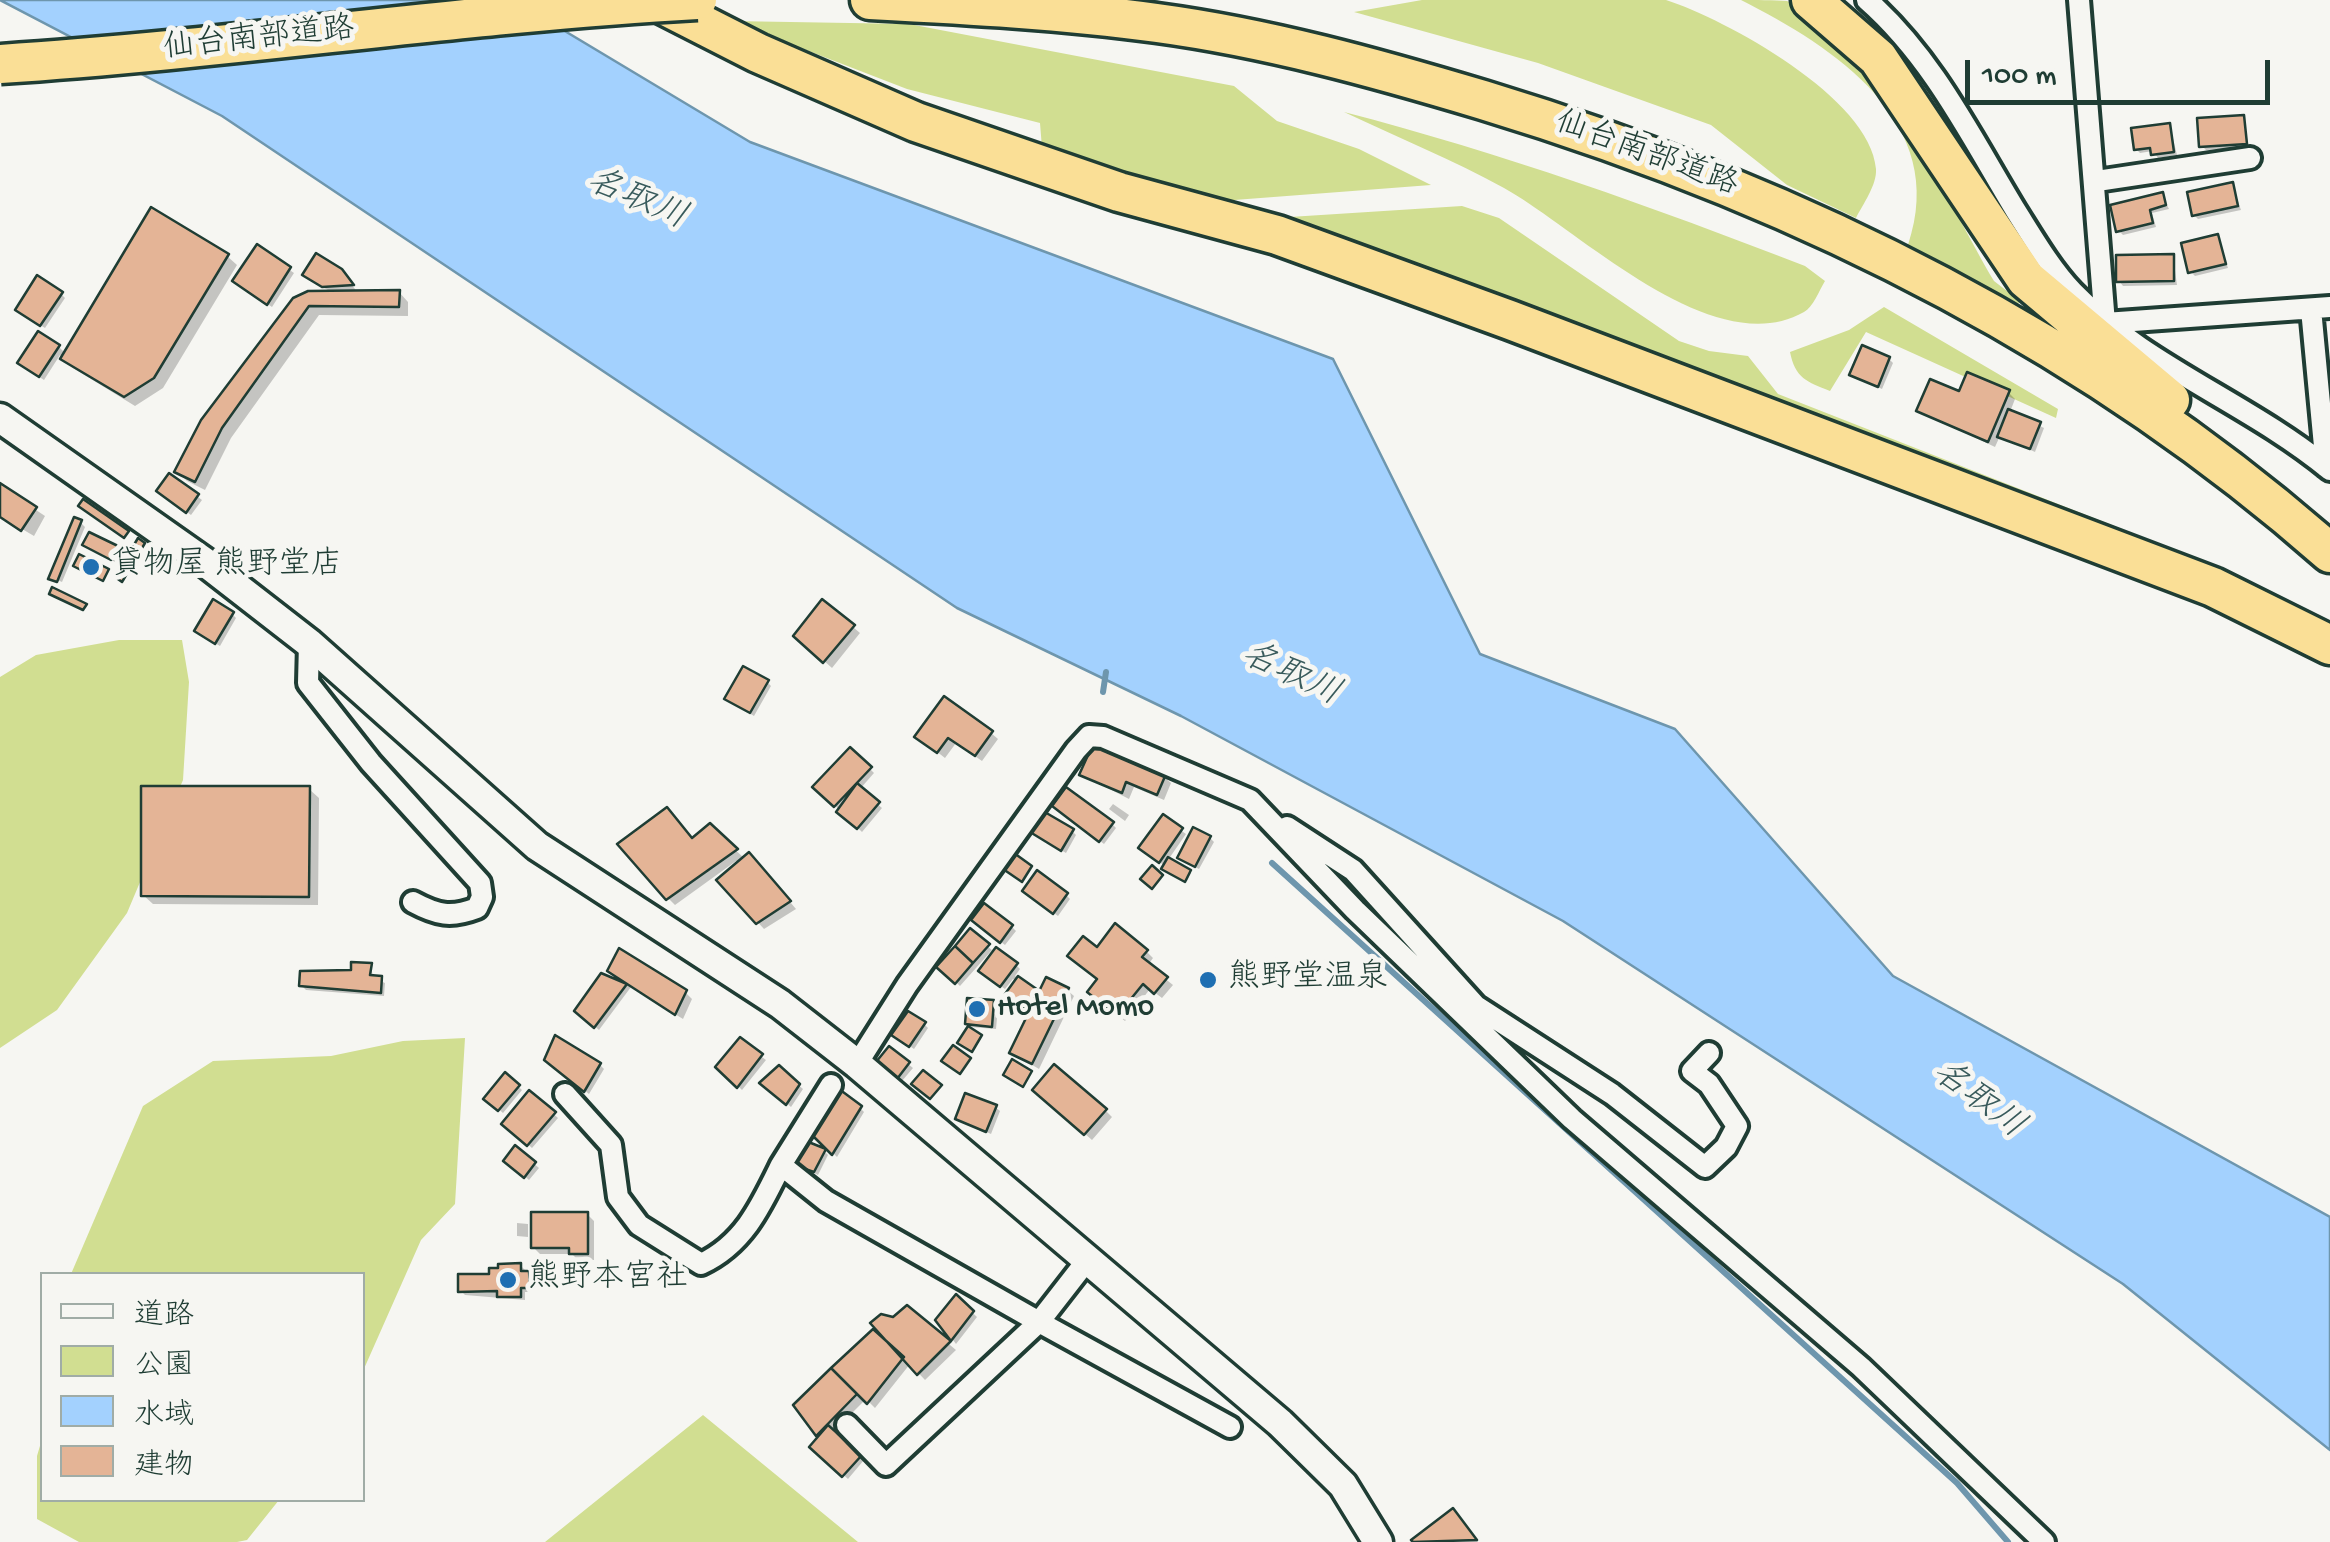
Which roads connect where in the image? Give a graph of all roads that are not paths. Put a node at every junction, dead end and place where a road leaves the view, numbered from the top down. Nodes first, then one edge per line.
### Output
1 (654, 0) edge
2 (697, 0) edge
3 (870, 0) edge
4 (1811, 0) edge
5 (1866, 0) edge
6 (2080, 0) edge
7 (0, 64) edge
8 (2250, 158) dead end
9 (2097, 181) junction
10 (2321, 308) edge
11 (2105, 323) junction
12 (0, 418) edge
13 (2328, 468) edge
14 (2330, 529) edge
15 (2330, 553) edge
16 (309, 643) junction
17 (2330, 645) edge
18 (1256, 806) junction
19 (413, 902) dead end
20 (1709, 1053) dead end
21 (857, 1064) junction
22 (832, 1085) dead end
23 (565, 1094) dead end
24 (782, 1165) junction
25 (1088, 1258) junction
26 (1039, 1322) junction
27 (847, 1425) dead end
28 (1230, 1426) dead end
29 (1378, 1542) edge
30 (2044, 1542) edge

1 - 17 highway
2 - 7 highway, 仙台南部道路, bridge
3 - 15 highway, 仙台南部道路
4 - 14 highway
5 - 11 street
6 - 9 street
8 - 9 street
9 - 11 street
10 - 11 street
10 - 13 street
11 - 13 street
12 - 16 street
16 - 19 street
16 - 21 street
18 - 20 street
18 - 21 street
18 - 30 street
21 - 25 street
22 - 24 street
23 - 24 street
24 - 26 street
25 - 26 street
25 - 29 street
26 - 27 street
26 - 28 street

